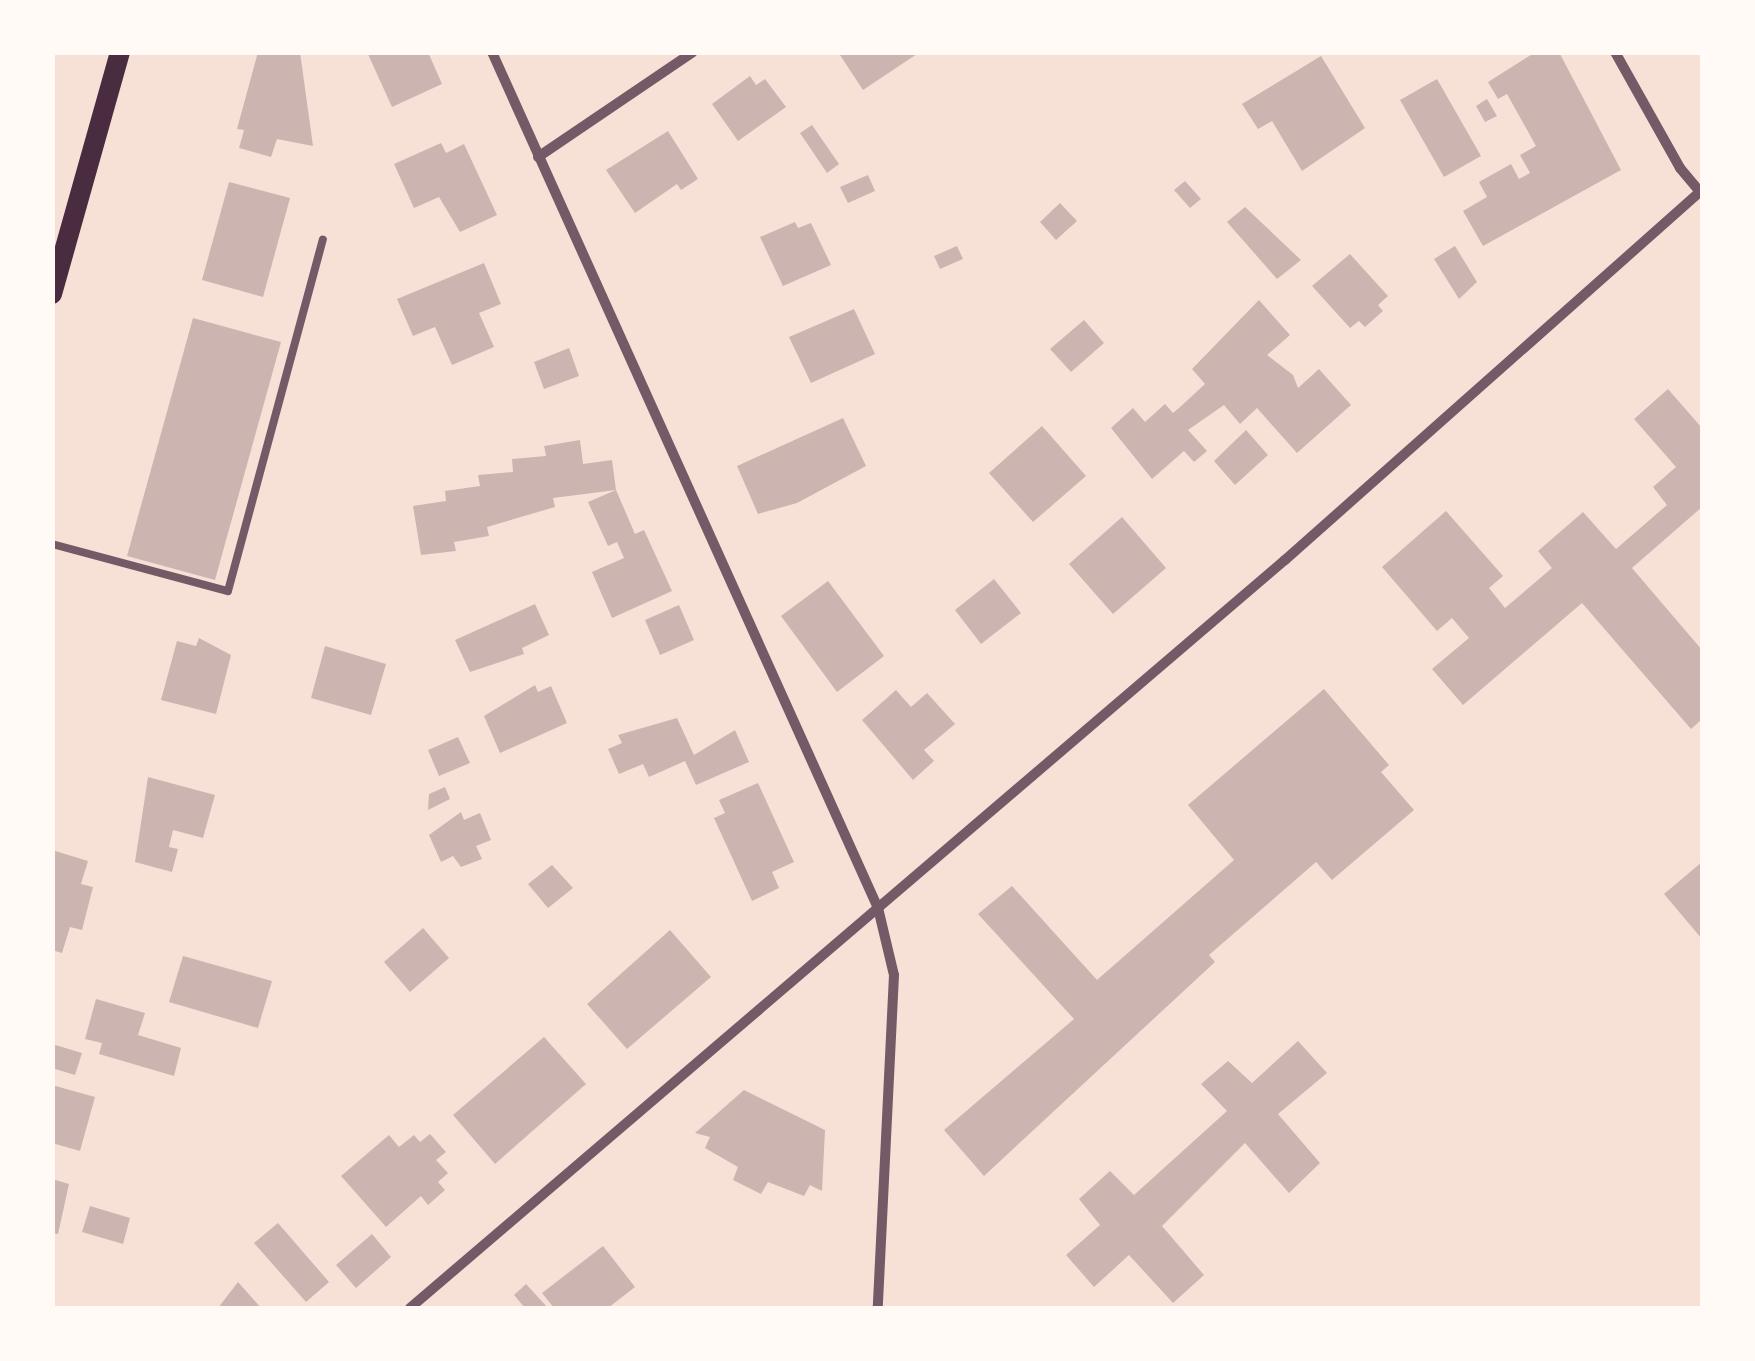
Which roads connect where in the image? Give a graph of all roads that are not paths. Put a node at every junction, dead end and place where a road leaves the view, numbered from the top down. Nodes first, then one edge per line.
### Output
1 (120, 52) edge
2 (492, 52) edge
3 (693, 52) edge
4 (1615, 52) edge
5 (538, 156) junction
6 (1702, 191) edge
7 (323, 240) dead end
8 (52, 294) edge
9 (52, 544) edge
10 (878, 908) junction
11 (410, 1308) edge
12 (878, 1308) edge

1 - 8 main road
2 - 5 street
3 - 5 street
4 - 6 street
5 - 10 street
6 - 10 street
7 - 9 lane
10 - 11 street
10 - 12 street

